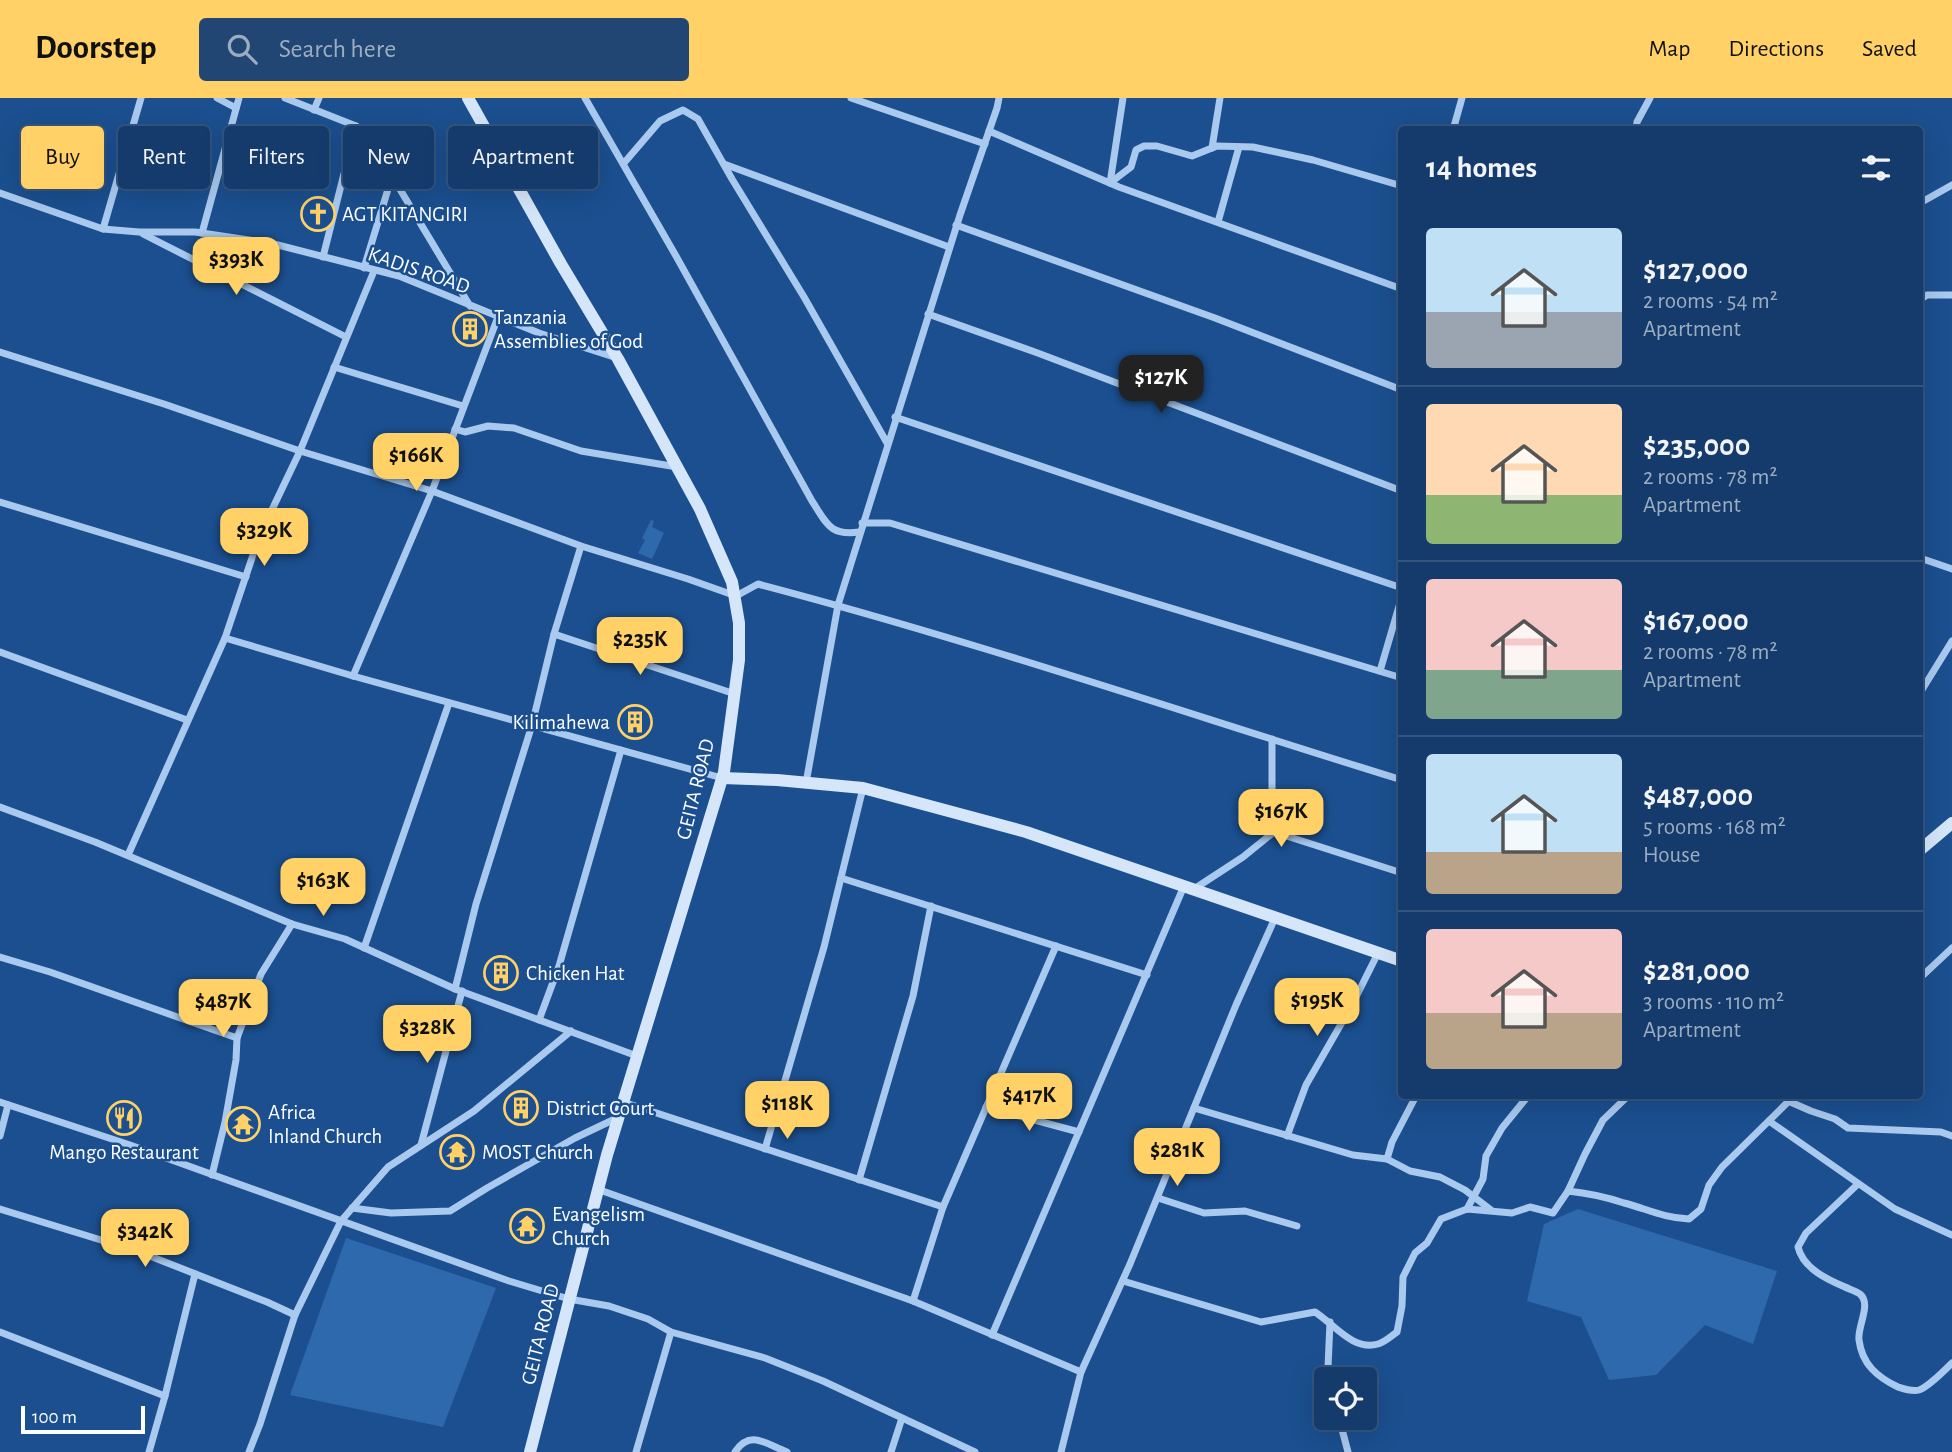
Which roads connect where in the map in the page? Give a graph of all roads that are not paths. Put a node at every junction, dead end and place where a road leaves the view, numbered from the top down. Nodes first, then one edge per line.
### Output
1 (141, 98) edge
2 (217, 98) edge
3 (239, 98) edge
4 (285, 98) edge
5 (319, 98) edge
6 (468, 98) edge
7 (585, 98) edge
8 (851, 98) edge
9 (999, 98) edge
10 (1123, 98) edge
11 (1220, 98) edge
12 (1462, 98) edge
13 (1650, 98) edge
14 (236, 108) junction
15 (314, 110) junction
16 (356, 126) edge
17 (1453, 126) edge
18 (1636, 126) edge
19 (989, 131) junction
20 (985, 144) junction
21 (1239, 147) junction
22 (1212, 148) junction
23 (624, 163) junction
24 (723, 163) junction
25 (343, 178) edge
26 (1110, 183) junction
27 (1952, 185) edge
28 (1398, 186) edge
29 (388, 189) edge
30 (400, 189) edge
31 (0, 193) edge
32 (1923, 201) edge
33 (1218, 222) junction
34 (956, 225) junction
35 (103, 229) junction
36 (139, 232) junction
37 (202, 233) junction
38 (949, 247) junction
39 (323, 257) junction
40 (365, 268) junction
41 (374, 271) junction
42 (1398, 288) edge
43 (1952, 295) edge
44 (1923, 298) edge
45 (470, 306) junction
46 (928, 314) junction
47 (498, 317) junction
48 (346, 337) junction
49 (0, 352) edge
50 (618, 359) junction
51 (334, 367) junction
52 (1398, 388) edge
53 (463, 406) junction
54 (895, 418) junction
55 (455, 429) junction
56 (887, 443) junction
57 (300, 451) junction
58 (677, 467) junction
59 (1398, 489) edge
60 (432, 491) junction
61 (0, 502) edge
62 (862, 523) junction
63 (859, 532) junction
64 (581, 545) junction
65 (1923, 559) edge
66 (1952, 569) edge
67 (246, 577) junction
68 (1398, 587) edge
69 (736, 596) junction
70 (838, 606) junction
71 (1398, 610) edge
72 (554, 634) junction
73 (225, 638) junction
74 (1952, 641) edge
75 (0, 652) edge
76 (1380, 671) junction
77 (353, 677) junction
78 (1398, 677) edge
79 (1923, 688) edge
80 (734, 694) junction
81 (449, 703) junction
82 (187, 720) junction
83 (531, 725) junction
84 (1272, 739) junction
85 (621, 750) junction
86 (722, 778) junction
87 (1398, 779) edge
88 (806, 783) junction
89 (863, 788) junction
90 (0, 807) edge
91 (1952, 823) edge
92 (1274, 832) junction
93 (1923, 847) edge
94 (128, 855) junction
95 (1398, 872) edge
96 (841, 878) junction
97 (1189, 888) junction
98 (931, 906) junction
99 (1275, 918) junction
100 (292, 923) junction
101 (1056, 946) junction
102 (363, 948) junction
103 (1952, 948) edge
104 (1378, 953) junction
105 (0, 957) edge
106 (1398, 960) edge
107 (1147, 975) junction
108 (1923, 975) edge
109 (458, 990) junction
110 (539, 1020) junction
111 (571, 1031) junction
112 (237, 1038) junction
113 (637, 1056) junction
114 (1414, 1099) edge
115 (1526, 1099) edge
116 (1625, 1099) edge
117 (1790, 1099) edge
118 (1793, 1099) edge
119 (623, 1102) junction
120 (4, 1104) edge
121 (986, 1107) junction
122 (1194, 1108) junction
123 (618, 1117) junction
124 (1769, 1121) junction
125 (1080, 1132) junction
126 (0, 1136) edge
127 (1287, 1136) junction
128 (1952, 1136) edge
129 (422, 1145) junction
130 (765, 1149) junction
131 (1387, 1159) junction
132 (212, 1175) junction
133 (859, 1180) junction
134 (1858, 1184) junction
135 (597, 1189) junction
136 (1568, 1191) junction
137 (1158, 1198) junction
138 (1474, 1198) junction
139 (943, 1207) junction
140 (352, 1208) junction
141 (0, 1209) edge
142 (1467, 1209) junction
143 (1493, 1211) junction
144 (341, 1221) junction
145 (1297, 1226) dead end
146 (1952, 1235) edge
147 (195, 1274) junction
148 (1123, 1281) junction
149 (569, 1299) junction
150 (914, 1301) junction
151 (295, 1315) junction
152 (1330, 1322) junction
153 (0, 1332) edge
154 (671, 1332) junction
155 (992, 1335) junction
156 (1952, 1363) edge
157 (1328, 1367) edge
158 (1081, 1372) junction
159 (165, 1396) junction
160 (902, 1418) junction
161 (1343, 1430) edge
162 (149, 1452) edge
163 (249, 1452) edge
164 (530, 1452) edge
165 (636, 1452) edge
166 (735, 1452) edge
167 (787, 1452) edge
168 (891, 1452) edge
169 (975, 1452) edge
170 (1061, 1452) edge
171 (1349, 1452) edge

1 - 35 street
2 - 14 street
3 - 14 street
4 - 15 street
5 - 15 street
6 - 50 main road, GEITA ROAD
7 - 23 street
8 - 20 street
9 - 19 street
10 - 26 street
11 - 22 street
12 - 17 street
13 - 18 street
14 - 37 street
15 - 16 street
19 - 20 street
19 - 26 street
20 - 34 street
21 - 22 street
21 - 28 street
21 - 33 street
22 - 26 street
23 - 24 street
23 - 63 street
24 - 38 street
24 - 56 street
25 - 39 street
26 - 33 street
27 - 32 street
29 - 40 street
30 - 45 street
31 - 35 street, KADIS ROAD
33 - 42 street
34 - 38 street
34 - 52 street
35 - 36 street, KADIS ROAD
36 - 37 street, KADIS ROAD
36 - 48 street
37 - 39 street, KADIS ROAD
38 - 46 street
39 - 40 street, KADIS ROAD
40 - 41 street, KADIS ROAD
41 - 45 street, KADIS ROAD
41 - 48 street
43 - 44 street
45 - 47 street, KADIS ROAD
46 - 54 street
46 - 59 street
47 - 50 street, KADIS ROAD
47 - 53 street
48 - 51 street
49 - 57 street
50 - 58 main road, GEITA ROAD
51 - 53 street
51 - 57 street
53 - 55 street
54 - 56 street
54 - 68 street
55 - 58 street
55 - 60 street
56 - 62 street
57 - 60 street
57 - 67 street
58 - 69 main road, GEITA ROAD
60 - 64 street
60 - 77 street
61 - 67 street
62 - 63 street
62 - 76 street
63 - 70 street
64 - 69 street
64 - 72 street
65 - 66 street
67 - 73 street
69 - 70 street
69 - 80 main road, GEITA ROAD
70 - 84 street
70 - 88 street
71 - 76 street
72 - 80 street
72 - 83 street
73 - 77 street
73 - 82 street
74 - 79 street
75 - 82 street
76 - 78 street
77 - 81 street
80 - 86 main road, GEITA ROAD
81 - 83 street
81 - 102 street
82 - 94 street
83 - 85 street
83 - 109 street
84 - 87 street
84 - 92 street
85 - 86 street
85 - 110 street
86 - 88 main road
86 - 113 main road, GEITA ROAD
88 - 89 main road
89 - 96 street
89 - 97 main road
90 - 94 street
91 - 93 main road
92 - 95 street
92 - 97 street
94 - 100 street
96 - 98 street
96 - 130 street
97 - 99 main road
97 - 107 street
98 - 101 street
98 - 133 street
99 - 104 main road
99 - 122 street
100 - 102 street
100 - 112 street
101 - 107 street
101 - 121 street
102 - 109 street
103 - 108 street
104 - 106 main road
104 - 127 street
105 - 112 street
107 - 125 street
109 - 110 street
109 - 129 street
110 - 111 street
111 - 113 street
111 - 129 street
112 - 132 street
113 - 119 main road, GEITA ROAD
114 - 131 street
115 - 138 street
116 - 136 street
117 - 124 street
118 - 128 street
119 - 123 main road, GEITA ROAD
119 - 130 street
120 - 126 street
120 - 132 street
121 - 125 street
121 - 139 street
122 - 127 street
122 - 137 street
123 - 135 main road, GEITA ROAD
123 - 140 street
124 - 134 street
124 - 136 street
125 - 155 street
127 - 131 street
129 - 140 street
130 - 133 street
131 - 138 street
132 - 144 street
133 - 139 street
134 - 146 street
134 - 156 street
135 - 149 main road, GEITA ROAD
135 - 150 street
136 - 143 street
137 - 145 street
137 - 148 street
138 - 142 street
138 - 143 street
139 - 150 street
140 - 144 street
141 - 147 street
142 - 143 street
142 - 152 street
144 - 149 street
144 - 151 street
147 - 151 street
147 - 159 street
148 - 152 street
148 - 158 street
149 - 154 street
149 - 164 main road, GEITA ROAD
150 - 155 street
151 - 163 street
152 - 157 street
153 - 159 street
154 - 160 street
154 - 165 street
155 - 158 street
158 - 170 street
159 - 162 street
160 - 168 street
160 - 169 street
161 - 171 street
166 - 167 street

